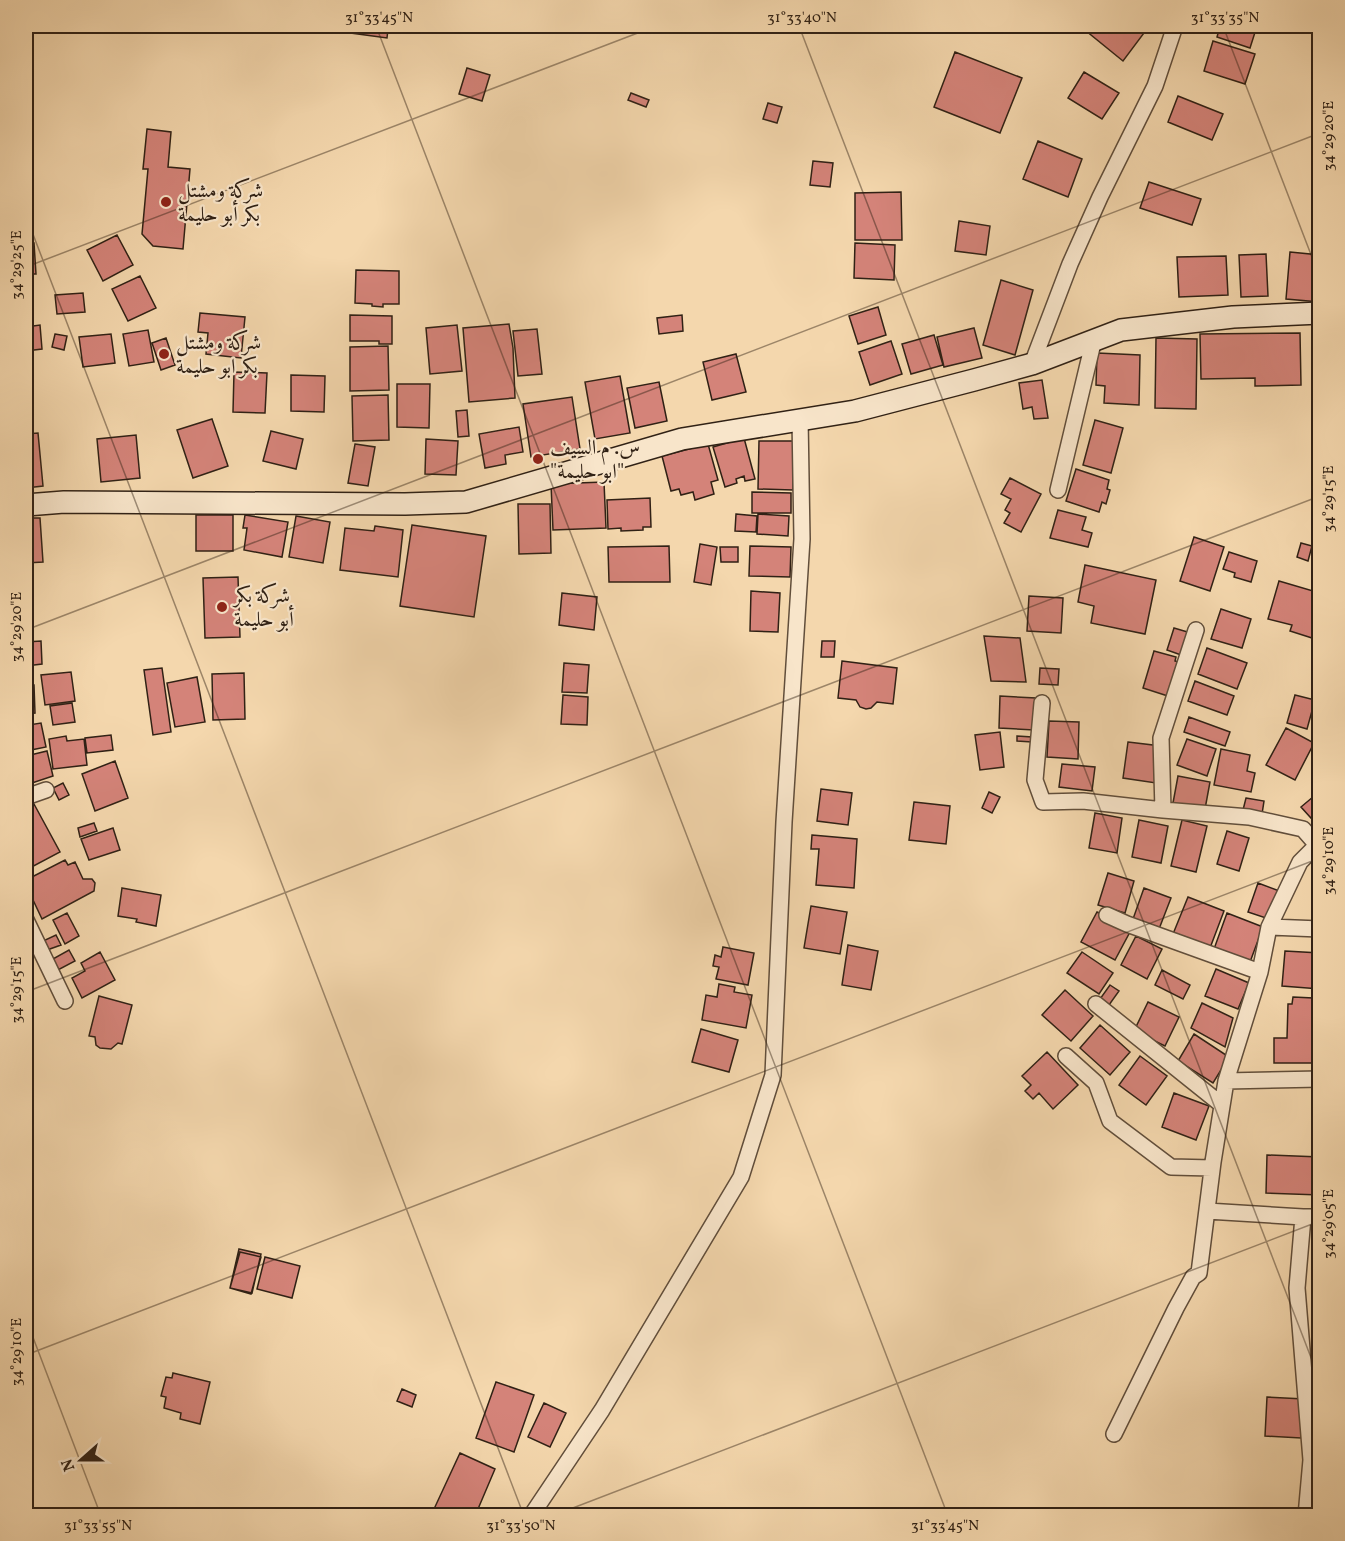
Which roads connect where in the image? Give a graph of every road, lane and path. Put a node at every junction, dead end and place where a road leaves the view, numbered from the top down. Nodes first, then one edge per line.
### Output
1 (1175, 26) edge
2 (1320, 313) edge
3 (1094, 339) junction
4 (1032, 363) junction
5 (800, 418) junction
6 (1058, 490) dead end
7 (26, 505) edge
8 (1196, 630) dead end
9 (1042, 703) dead end
10 (46, 790) dead end
11 (26, 797) edge
12 (1163, 810) junction
13 (1318, 843) edge
14 (1107, 915) dead end
15 (26, 920) edge
16 (1269, 927) junction
17 (1320, 929) edge
18 (1260, 972) junction
19 (65, 1001) dead end
20 (1096, 1004) dead end
21 (1066, 1056) dead end
22 (1320, 1079) edge
23 (1226, 1081) junction
24 (1222, 1105) junction
25 (1212, 1168) junction
26 (1207, 1211) junction
27 (1320, 1216) edge
28 (1303, 1217) junction
29 (1114, 1434) dead end
30 (531, 1515) edge
31 (1306, 1515) edge

1 - 4 street
2 - 3 street
3 - 4 street
3 - 6 street
4 - 5 street
5 - 7 street
5 - 30 street
8 - 12 street
9 - 12 street
10 - 11 street
12 - 13 street
13 - 16 street
14 - 18 street
15 - 19 street
16 - 17 street
16 - 18 street
18 - 23 street
20 - 24 street
21 - 25 street
22 - 23 street
23 - 24 street
24 - 25 street
25 - 26 street
26 - 28 street
26 - 29 street
27 - 28 street
28 - 31 street

